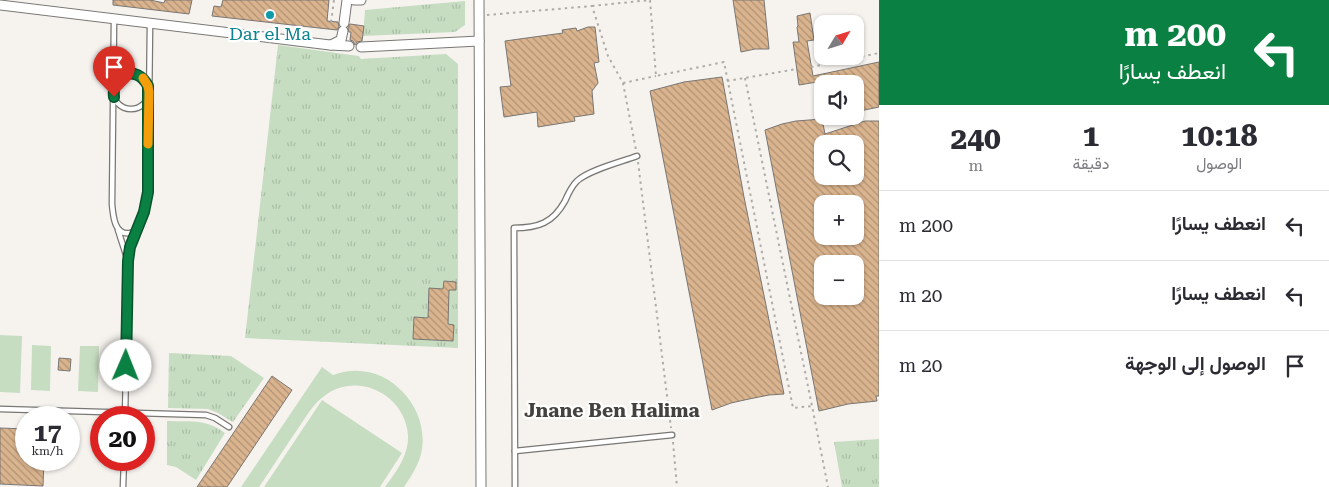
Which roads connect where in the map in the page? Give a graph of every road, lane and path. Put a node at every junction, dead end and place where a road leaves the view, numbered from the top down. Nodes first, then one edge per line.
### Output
1 (334, 0) edge
2 (347, 0) edge
3 (354, 0) edge
4 (361, 0) edge
5 (479, 0) edge
6 (0, 5) edge
7 (592, 6) junction
8 (479, 16) junction
9 (114, 20) junction
10 (331, 22) dead end
11 (150, 24) junction
12 (479, 41) junction
13 (330, 45) junction
14 (349, 46) dead end
15 (361, 47) dead end
16 (879, 53) edge
17 (812, 67) dead end
18 (797, 69) dead end
19 (656, 76) junction
20 (745, 78) junction
21 (727, 81) junction
22 (622, 83) junction
23 (114, 91) junction
24 (149, 92) junction
25 (638, 156) junction
26 (116, 224) junction
27 (138, 227) junction
28 (128, 261) junction
29 (125, 406) edge
30 (812, 406) junction
31 (0, 409) edge
32 (90, 413) edge
33 (155, 415) edge
34 (229, 428) dead end
35 (672, 435) junction
36 (515, 451) junction
37 (124, 471) edge
38 (123, 487) edge
39 (481, 487) edge
40 (515, 487) edge
41 (677, 487) edge
42 (828, 487) edge

1 - 10 path
2 - 13 street
3 - 4 street
5 - 8 street
6 - 9 street
7 - 8 path
7 - 19 path
7 - 22 path
8 - 12 street
9 - 11 street
9 - 23 lane
11 - 13 street
11 - 24 lane
12 - 15 street
12 - 39 street
13 - 14 street
16 - 17 path
18 - 20 path
19 - 21 path
19 - 22 path
20 - 21 path
20 - 30 path
21 - 30 path
22 - 25 path
23 - 24 lane
23 - 24 lane
23 - 26 lane
24 - 27 lane
25 - 35 path
25 - 36 lane
26 - 27 lane
26 - 28 lane
27 - 28 lane
28 - 29 lane
30 - 42 path
31 - 32 lane
33 - 34 lane
35 - 36 lane
35 - 41 path
36 - 40 lane
37 - 38 lane

